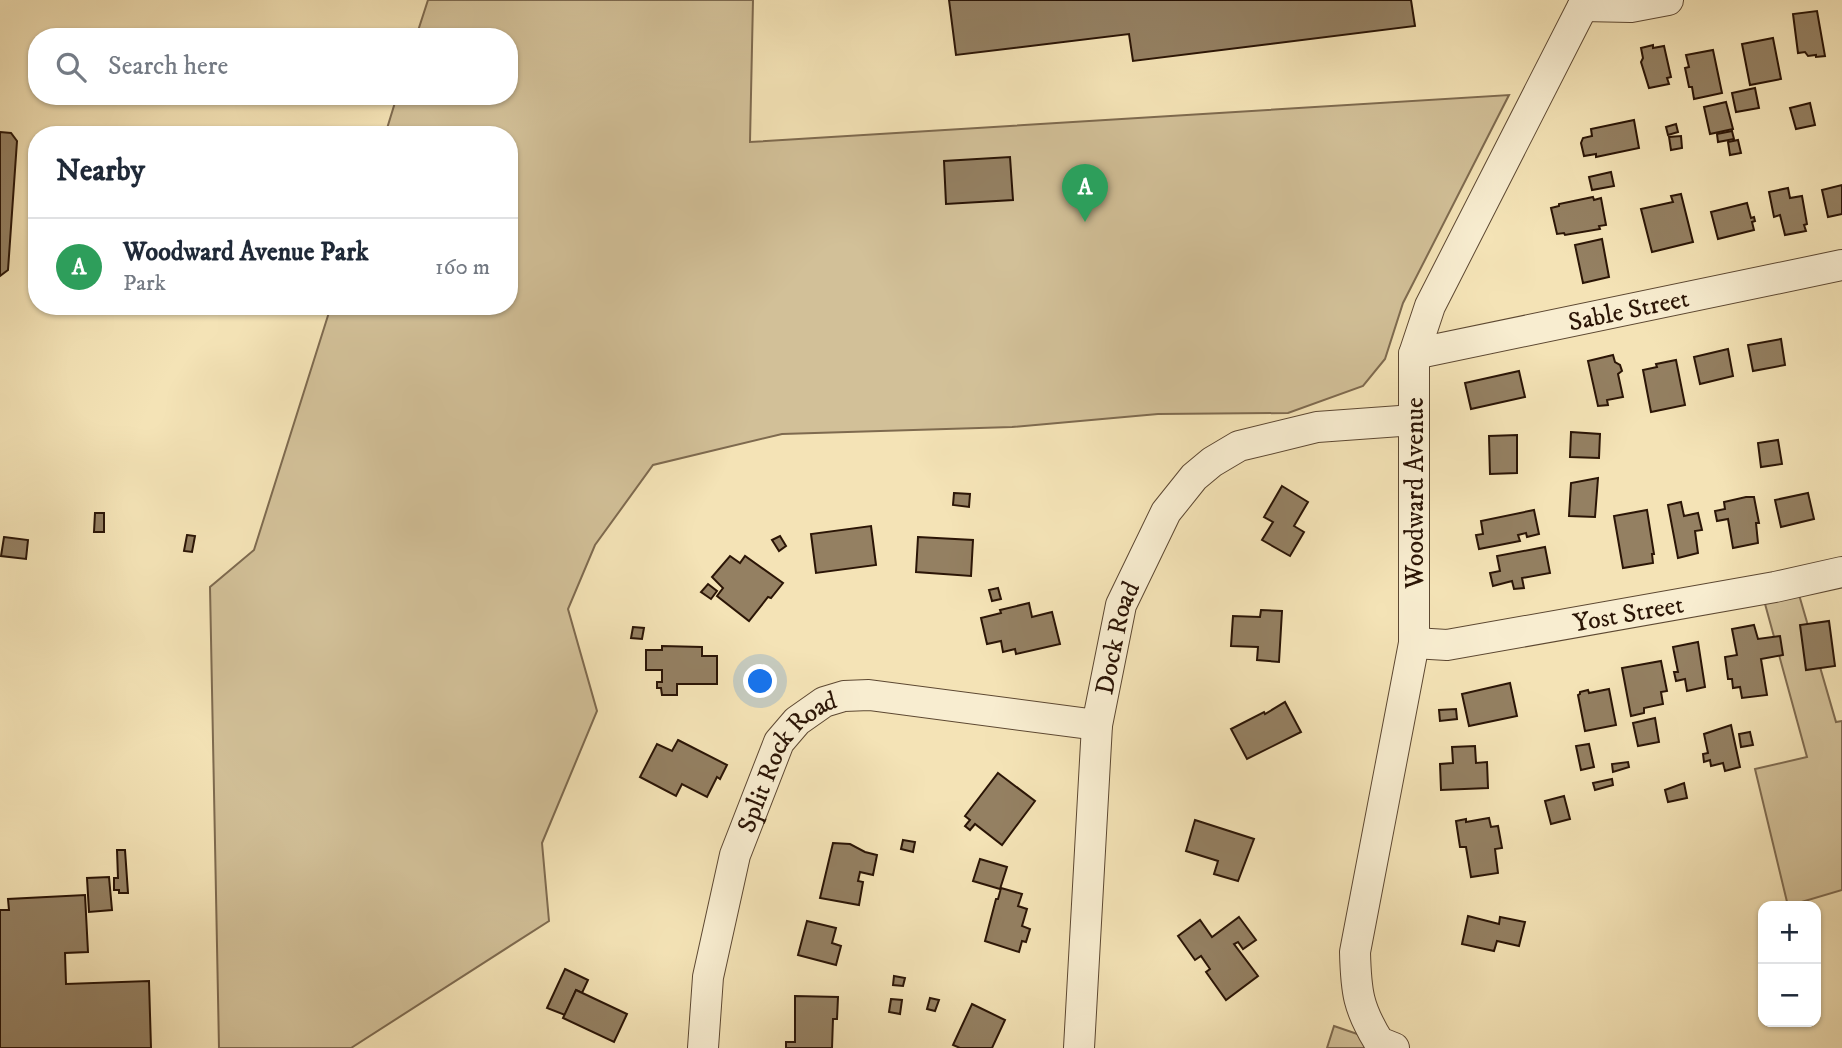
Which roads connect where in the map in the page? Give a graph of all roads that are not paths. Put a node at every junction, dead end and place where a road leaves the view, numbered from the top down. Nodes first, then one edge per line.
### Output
1 (1668, 0) edge
2 (1584, 3) edge
3 (1842, 265) edge
4 (1415, 354) junction
5 (1414, 419) junction
6 (1842, 572) edge
7 (1414, 643) junction
8 (1097, 725) junction
9 (703, 1048) edge
10 (1079, 1048) edge
11 (1394, 1048) edge

1 - 2 street
2 - 4 street, Woodward Avenue
3 - 4 street, Sable Street
4 - 5 street, Woodward Avenue
5 - 7 street, Woodward Avenue
5 - 8 street, Dock Road
6 - 7 street, Yost Street
7 - 11 street, Woodward Avenue
8 - 9 street, Split Rock Road
8 - 10 street, Dock Road

